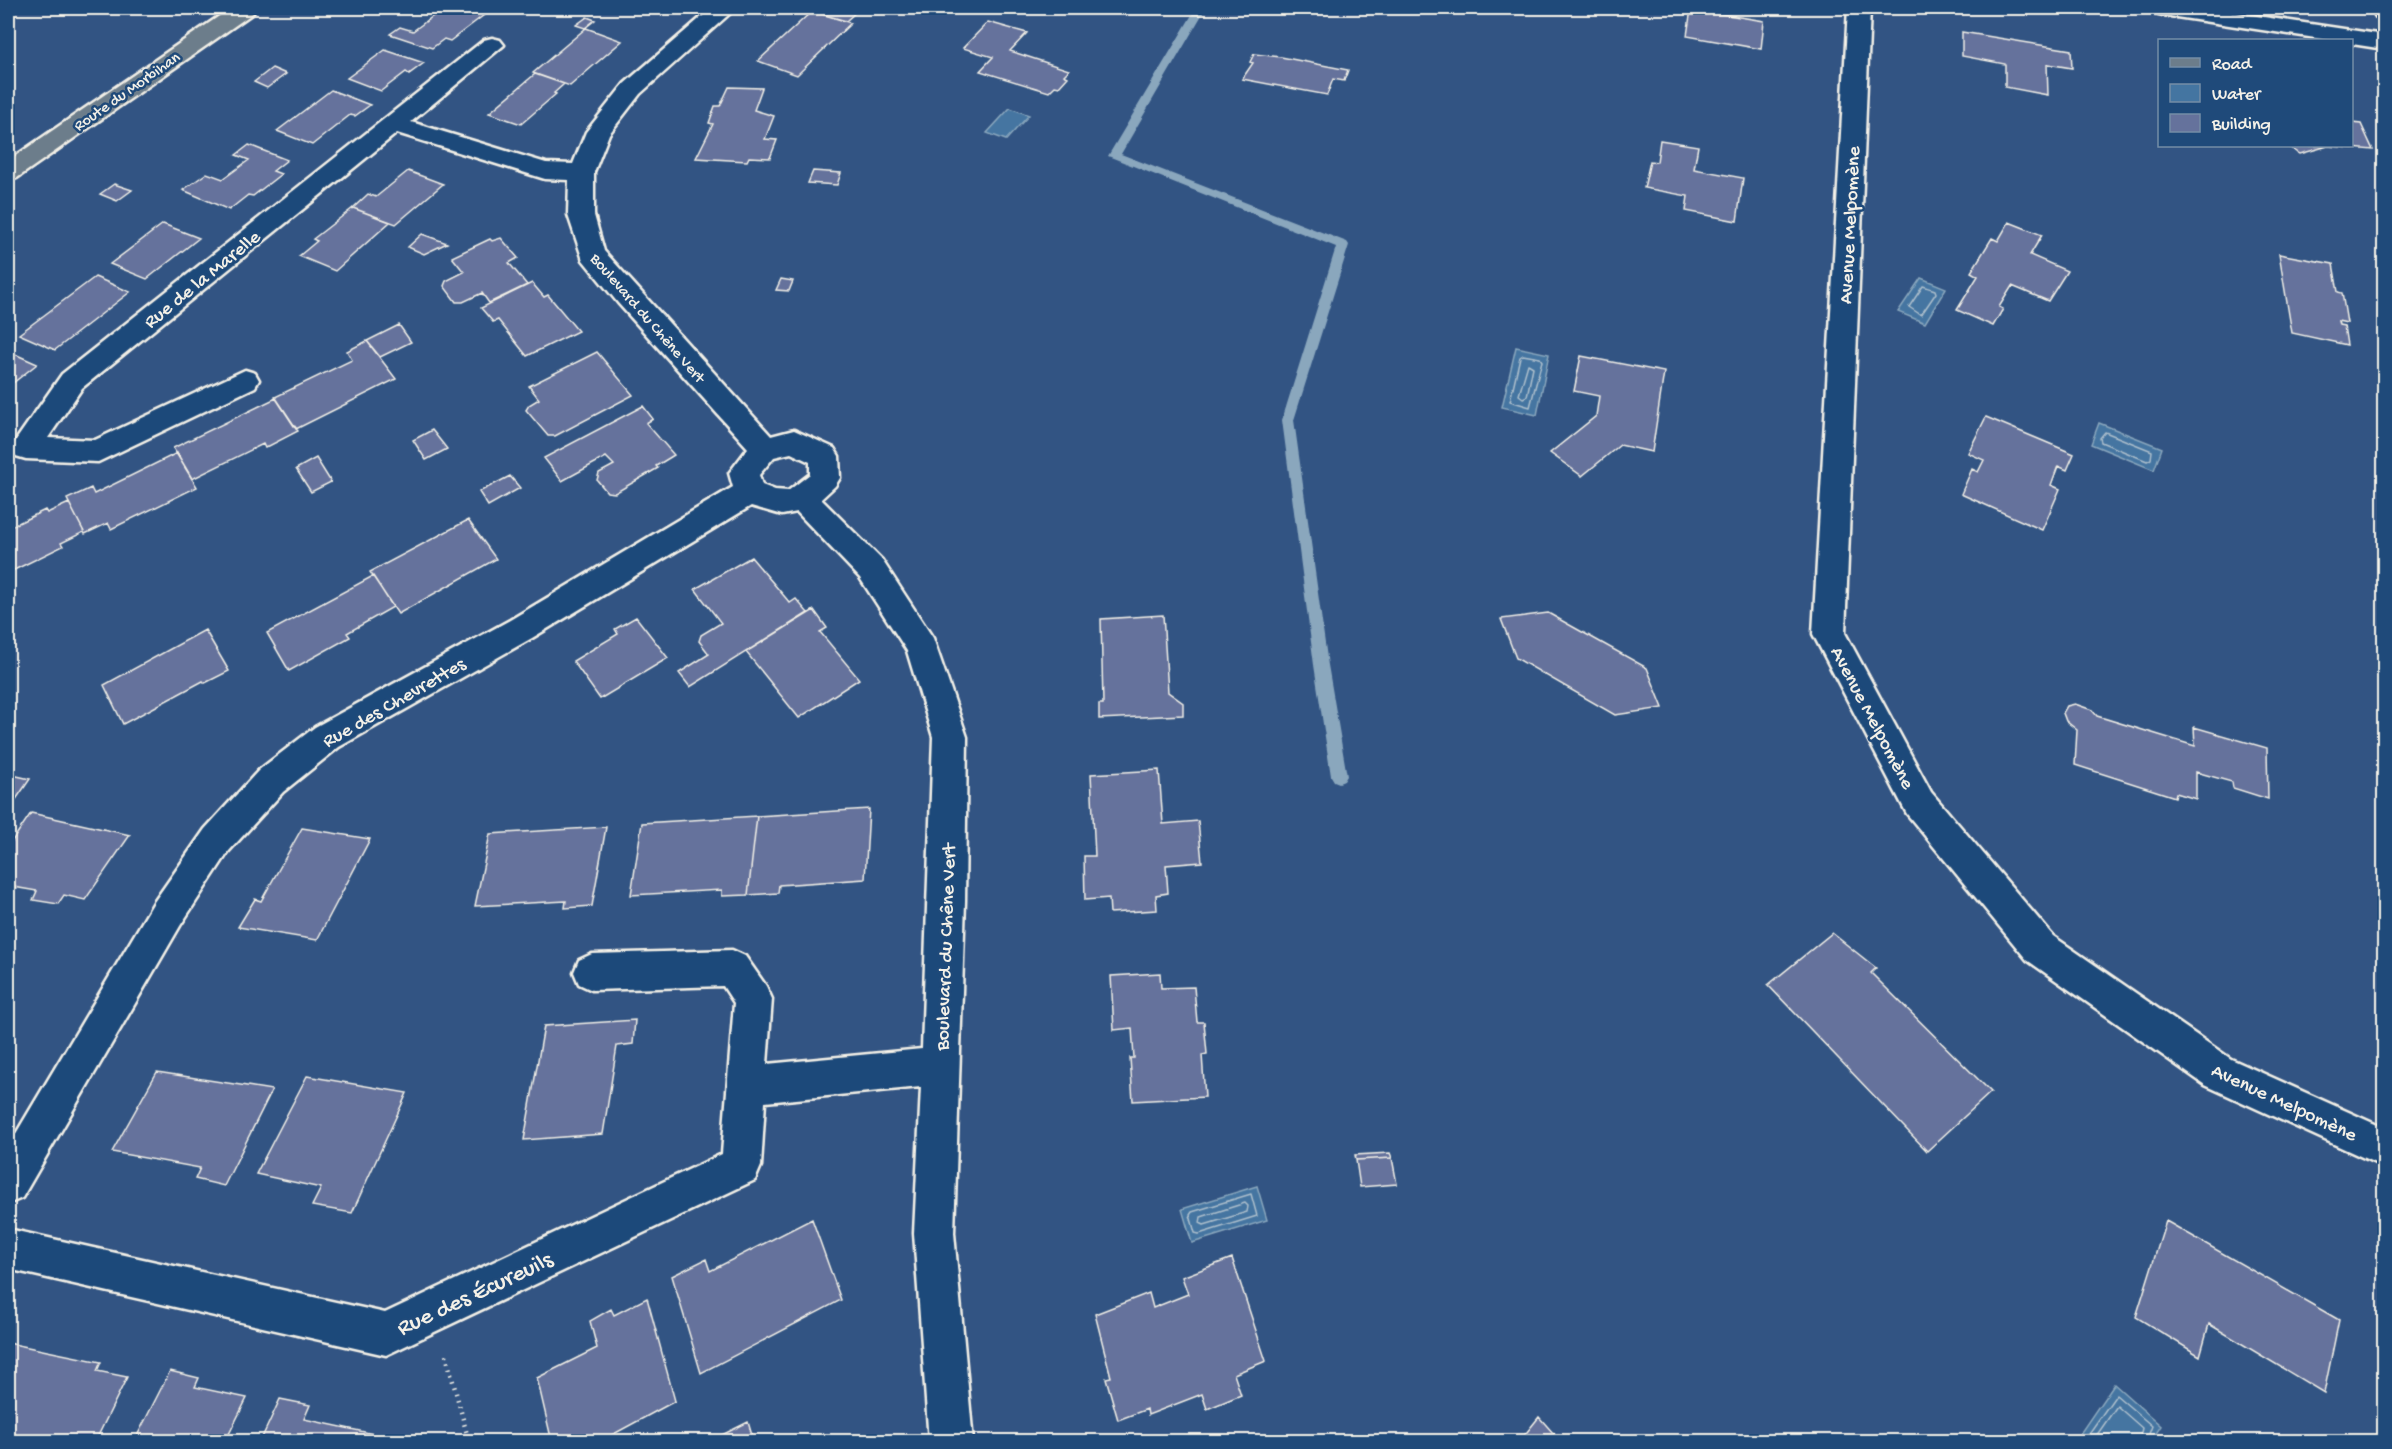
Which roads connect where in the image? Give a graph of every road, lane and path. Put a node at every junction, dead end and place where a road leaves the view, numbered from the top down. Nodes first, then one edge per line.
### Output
1 (245, 8) edge
2 (725, 8) edge
3 (1859, 8) edge
4 (2163, 8) edge
5 (2382, 8) edge
6 (2385, 12) edge
7 (2385, 42) edge
8 (492, 45) dead end
9 (393, 124) junction
10 (8, 172) edge
11 (582, 172) junction
12 (245, 380) dead end
13 (765, 448) junction
14 (17, 453) edge
15 (749, 492) junction
16 (803, 500) junction
17 (592, 972) dead end
18 (939, 1066) junction
19 (747, 1085) junction
20 (2385, 1148) edge
21 (8, 1184) edge
22 (8, 1249) edge
23 (434, 1311) junction
24 (470, 1442) edge
25 (951, 1442) edge

1 - 10 main road, Route du Morbihan
2 - 11 street, Boulevard du Chêne Vert
3 - 20 street, Avenue Melpomène
4 - 7 street
5 - 6 street
8 - 9 street, Rue de la Marelle
9 - 11 street
9 - 14 street, Rue de la Marelle
11 - 13 street, Boulevard du Chêne Vert
12 - 14 street, Rue de la Marelle
13 - 15 street
13 - 16 street
15 - 16 street
15 - 21 street, Rue des Chevrettes
16 - 18 street, Boulevard du Chêne Vert
17 - 19 street, Rue des Écureuils
18 - 19 street
18 - 25 street, Boulevard du Chêne Vert
19 - 23 street, Rue des Écureuils
22 - 23 street, Rue des Écureuils
23 - 24 path

